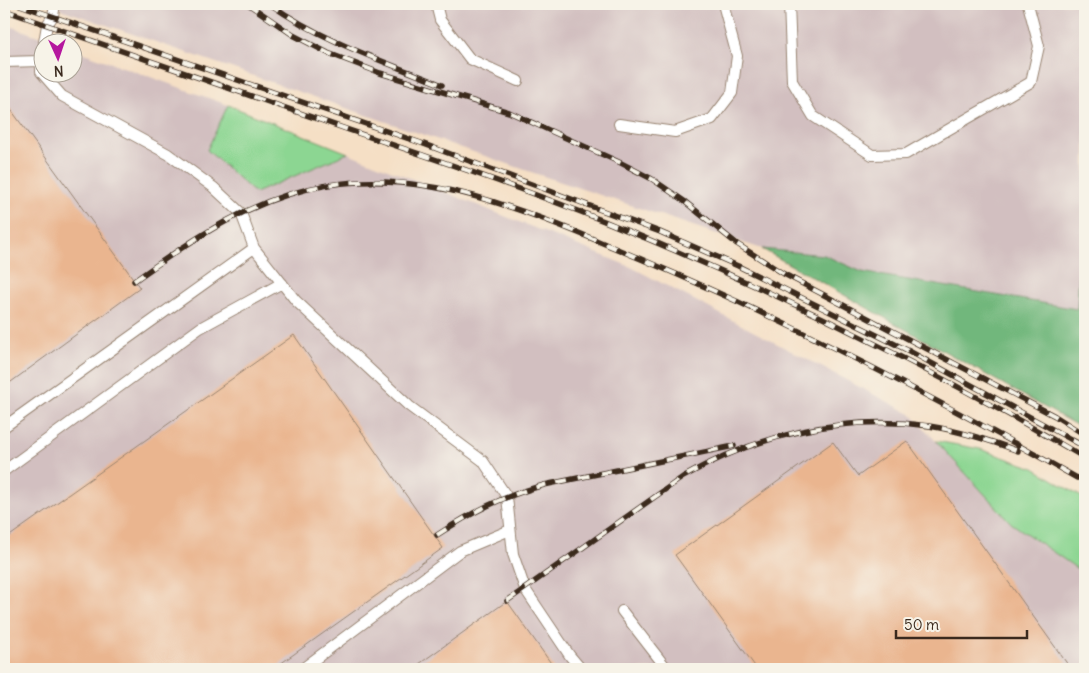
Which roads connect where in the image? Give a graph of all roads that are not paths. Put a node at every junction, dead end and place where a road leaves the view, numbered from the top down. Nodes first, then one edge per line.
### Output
1 (55, 4) edge
2 (436, 4) edge
3 (723, 4) edge
4 (789, 4) edge
5 (1028, 4) edge
6 (46, 32) edge
7 (32, 61) edge
8 (4, 62) edge
9 (518, 81) dead end
10 (50, 82) edge
11 (619, 124) dead end
12 (254, 248) junction
13 (282, 283) junction
14 (4, 427) edge
15 (4, 472) edge
16 (510, 530) junction
17 (622, 611) dead end
18 (302, 669) edge
19 (581, 669) edge
20 (667, 669) edge

1 - 6 lane
2 - 9 lane
3 - 11 lane
4 - 5 lane
7 - 8 lane
10 - 12 lane
12 - 13 lane
12 - 14 lane
13 - 15 lane
13 - 16 lane
16 - 18 lane
16 - 19 lane
17 - 20 lane

